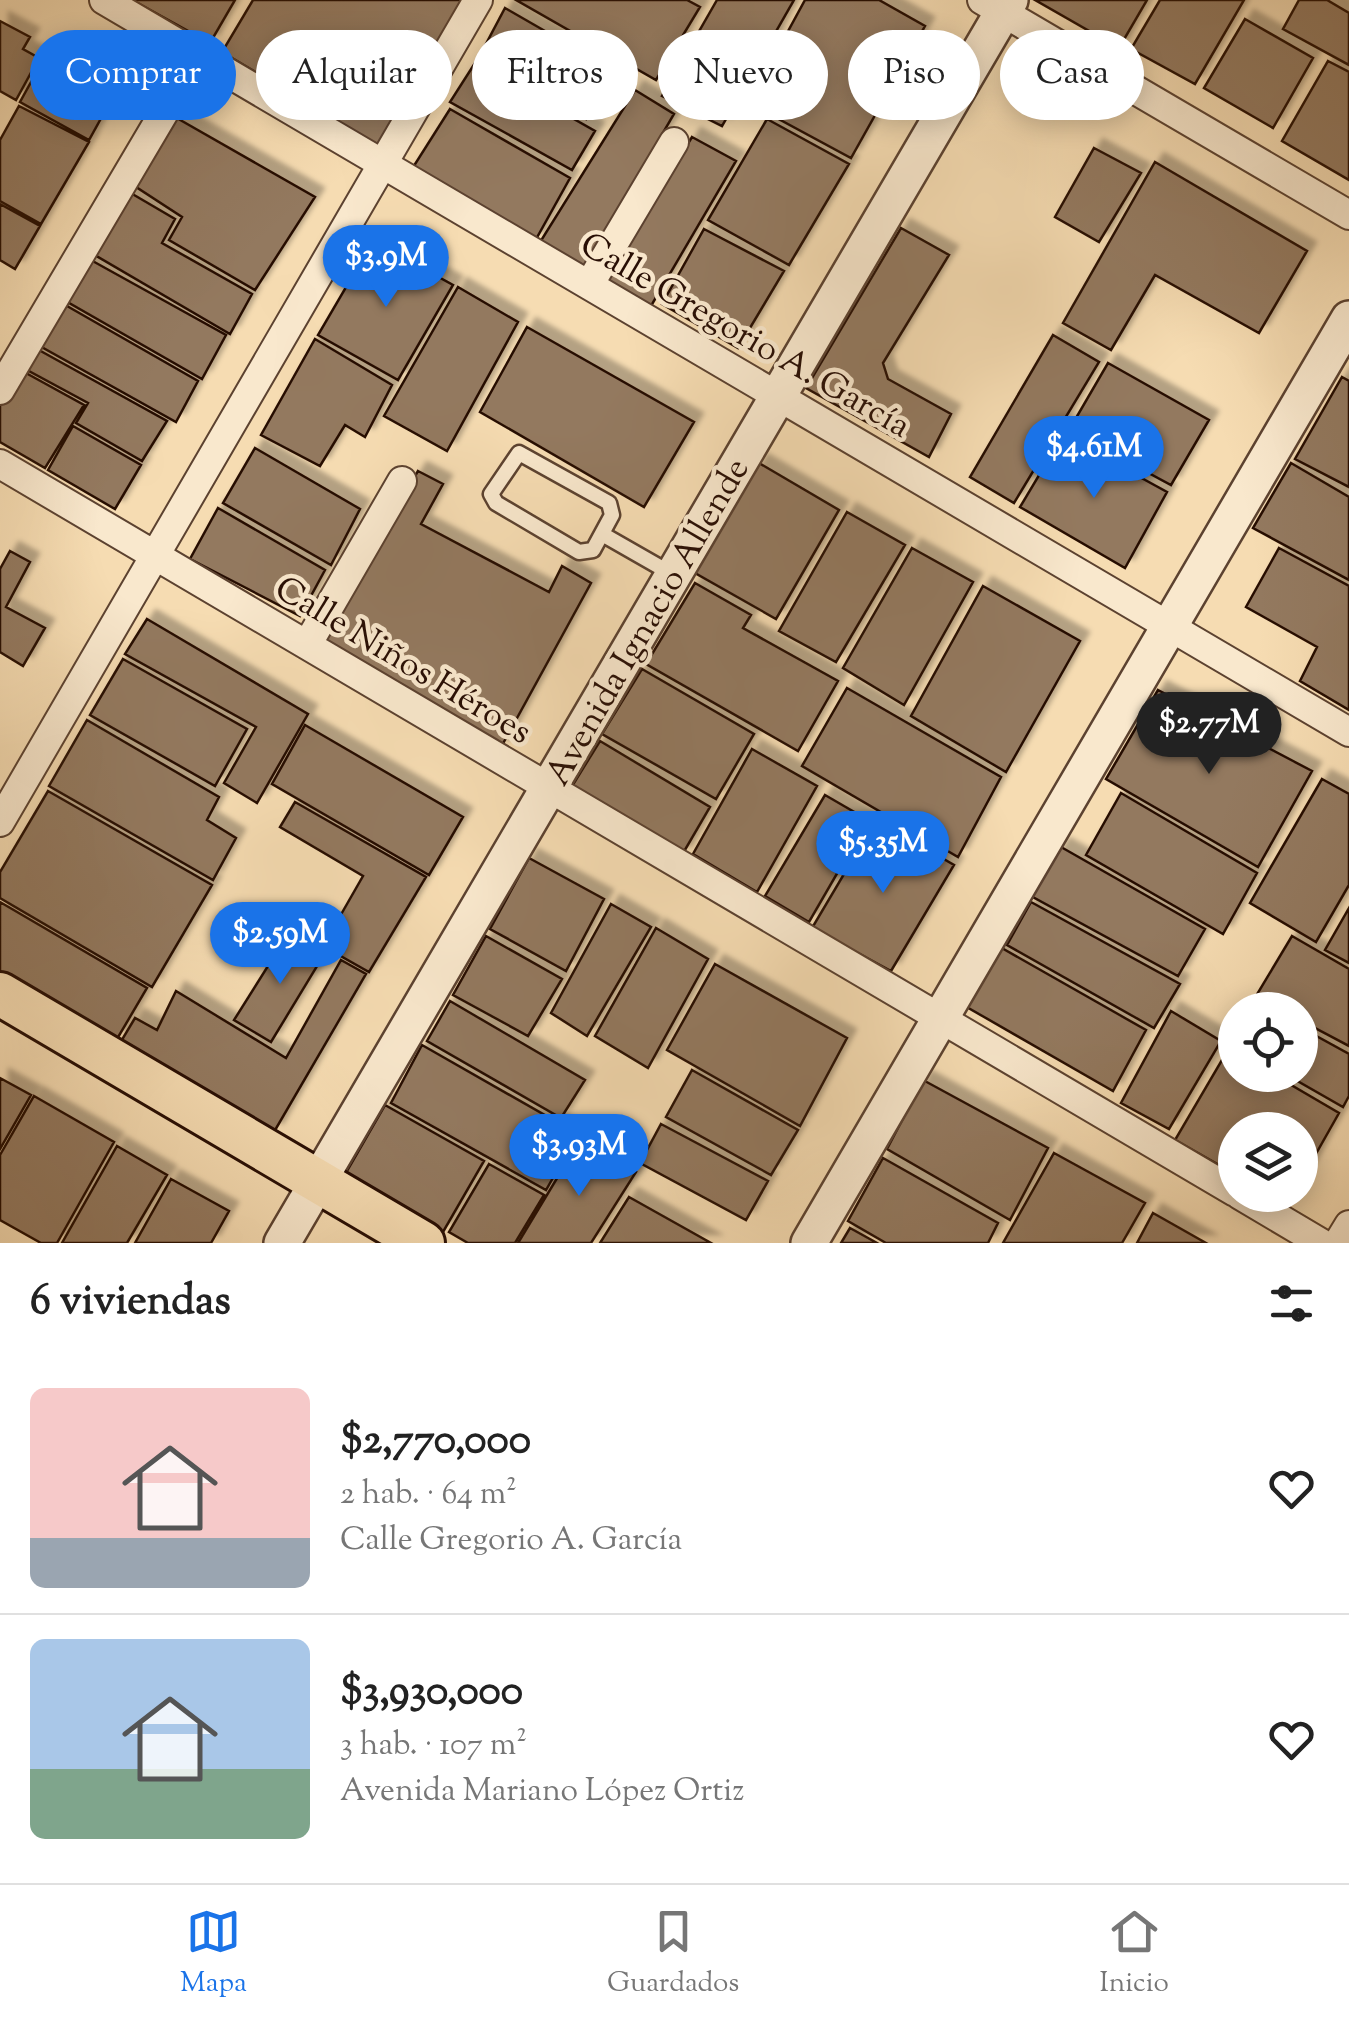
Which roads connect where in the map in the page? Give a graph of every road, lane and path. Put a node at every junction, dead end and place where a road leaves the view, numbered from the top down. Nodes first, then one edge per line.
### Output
1 (104, 0) edge
2 (478, 0) edge
3 (998, 4) edge
4 (155, 30) edge
5 (236, 77) edge
6 (160, 120) edge
7 (674, 142) dead end
8 (383, 164) junction
9 (1349, 215) edge
10 (589, 285) junction
11 (1349, 319) edge
12 (0, 390) edge
13 (778, 396) junction
14 (0, 464) edge
15 (402, 481) dead end
16 (602, 534) junction
17 (155, 556) junction
18 (673, 575) junction
19 (1169, 627) junction
20 (306, 645) junction
21 (1349, 732) edge
22 (548, 788) junction
23 (0, 822) edge
24 (0, 994) edge
25 (940, 1018) junction
26 (318, 1181) junction
27 (1218, 1183) edge
28 (1268, 1212) edge
29 (1349, 1225) edge
30 (282, 1243) edge
31 (424, 1243) edge
32 (809, 1243) edge
33 (1321, 1243) edge
34 (1338, 1243) edge

1 - 4 street, Calle Gregorio A. García
2 - 8 street
3 - 9 street
3 - 13 street, Avenida Ignacio Allende
5 - 8 street, Calle Gregorio A. García
6 - 12 street
7 - 10 street
8 - 10 street, Calle Gregorio A. García
8 - 17 street
10 - 13 street, Calle Gregorio A. García
11 - 19 street
13 - 18 street, Avenida Ignacio Allende
13 - 19 street, Calle Gregorio A. García
14 - 17 street, Calle Niños Héroes
15 - 20 street
16 - 16 lane
16 - 18 lane
17 - 20 street, Calle Niños Héroes
17 - 23 street
18 - 22 street, Avenida Ignacio Allende
19 - 21 street, Calle Gregorio A. García
19 - 25 street
20 - 22 street, Calle Niños Héroes
22 - 25 street, Calle Niños Héroes
22 - 26 street, Avenida Ignacio Allende
24 - 26 main road
25 - 27 street, Calle Niños Héroes
25 - 32 street
26 - 30 street, Avenida Ignacio Allende
26 - 31 main road
28 - 33 street, Calle Niños Héroes
29 - 34 street

